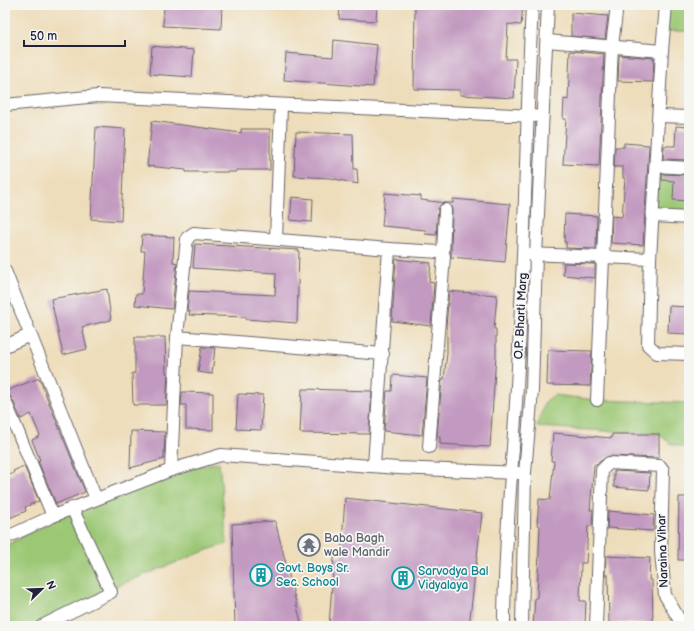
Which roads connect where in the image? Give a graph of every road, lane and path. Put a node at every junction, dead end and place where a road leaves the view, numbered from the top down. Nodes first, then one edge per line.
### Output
1 (532, 5) edge
2 (548, 5) edge
3 (617, 5) edge
4 (666, 5) edge
5 (547, 41) junction
6 (612, 46) junction
7 (662, 51) junction
8 (5, 105) edge
9 (281, 106) junction
10 (527, 116) junction
11 (543, 116) junction
12 (659, 116) junction
13 (689, 117) edge
14 (656, 166) junction
15 (689, 168) edge
16 (445, 210) dead end
17 (653, 216) junction
18 (689, 218) edge
19 (276, 239) junction
20 (390, 249) junction
21 (442, 253) junction
22 (530, 254) junction
23 (604, 257) junction
24 (650, 259) junction
25 (5, 271) edge
26 (30, 335) junction
27 (177, 337) junction
28 (5, 346) edge
29 (383, 354) junction
30 (689, 354) edge
31 (597, 400) dead end
32 (7, 409) edge
33 (429, 447) dead end
34 (374, 465) junction
35 (171, 470) junction
36 (510, 473) junction
37 (525, 473) junction
38 (96, 499) junction
39 (72, 508) junction
40 (53, 516) junction
41 (5, 538) edge
42 (42, 626) edge
43 (504, 626) edge
44 (522, 626) edge
45 (596, 626) edge
46 (683, 626) edge

1 - 10 street, O.P. Bharti Marg
2 - 5 street, O.P. Bharti Marg
3 - 6 street
4 - 7 street
5 - 6 street
5 - 11 street, O.P. Bharti Marg
6 - 7 street
6 - 23 street
7 - 12 street
8 - 9 street
9 - 10 street
9 - 19 street
10 - 11 street
10 - 22 street, O.P. Bharti Marg
11 - 22 street, O.P. Bharti Marg
12 - 13 street
12 - 14 street
14 - 15 street
14 - 17 street
16 - 21 street
17 - 18 street
17 - 24 street
19 - 20 street
19 - 27 street
20 - 21 street
20 - 29 street
21 - 33 street
22 - 23 street
22 - 36 street, O.P. Bharti Marg
22 - 37 street, O.P. Bharti Marg
23 - 24 street
23 - 31 street
24 - 30 street
25 - 26 street
26 - 28 street
26 - 38 street
27 - 29 street
27 - 35 street
29 - 34 street
32 - 40 street
34 - 35 street
34 - 36 street
35 - 38 street
36 - 37 street
36 - 43 street, O.P. Bharti Marg
37 - 44 street, O.P. Bharti Marg
38 - 39 street
39 - 40 street
39 - 42 street
40 - 41 street
45 - 46 street, Naraina Vihar

